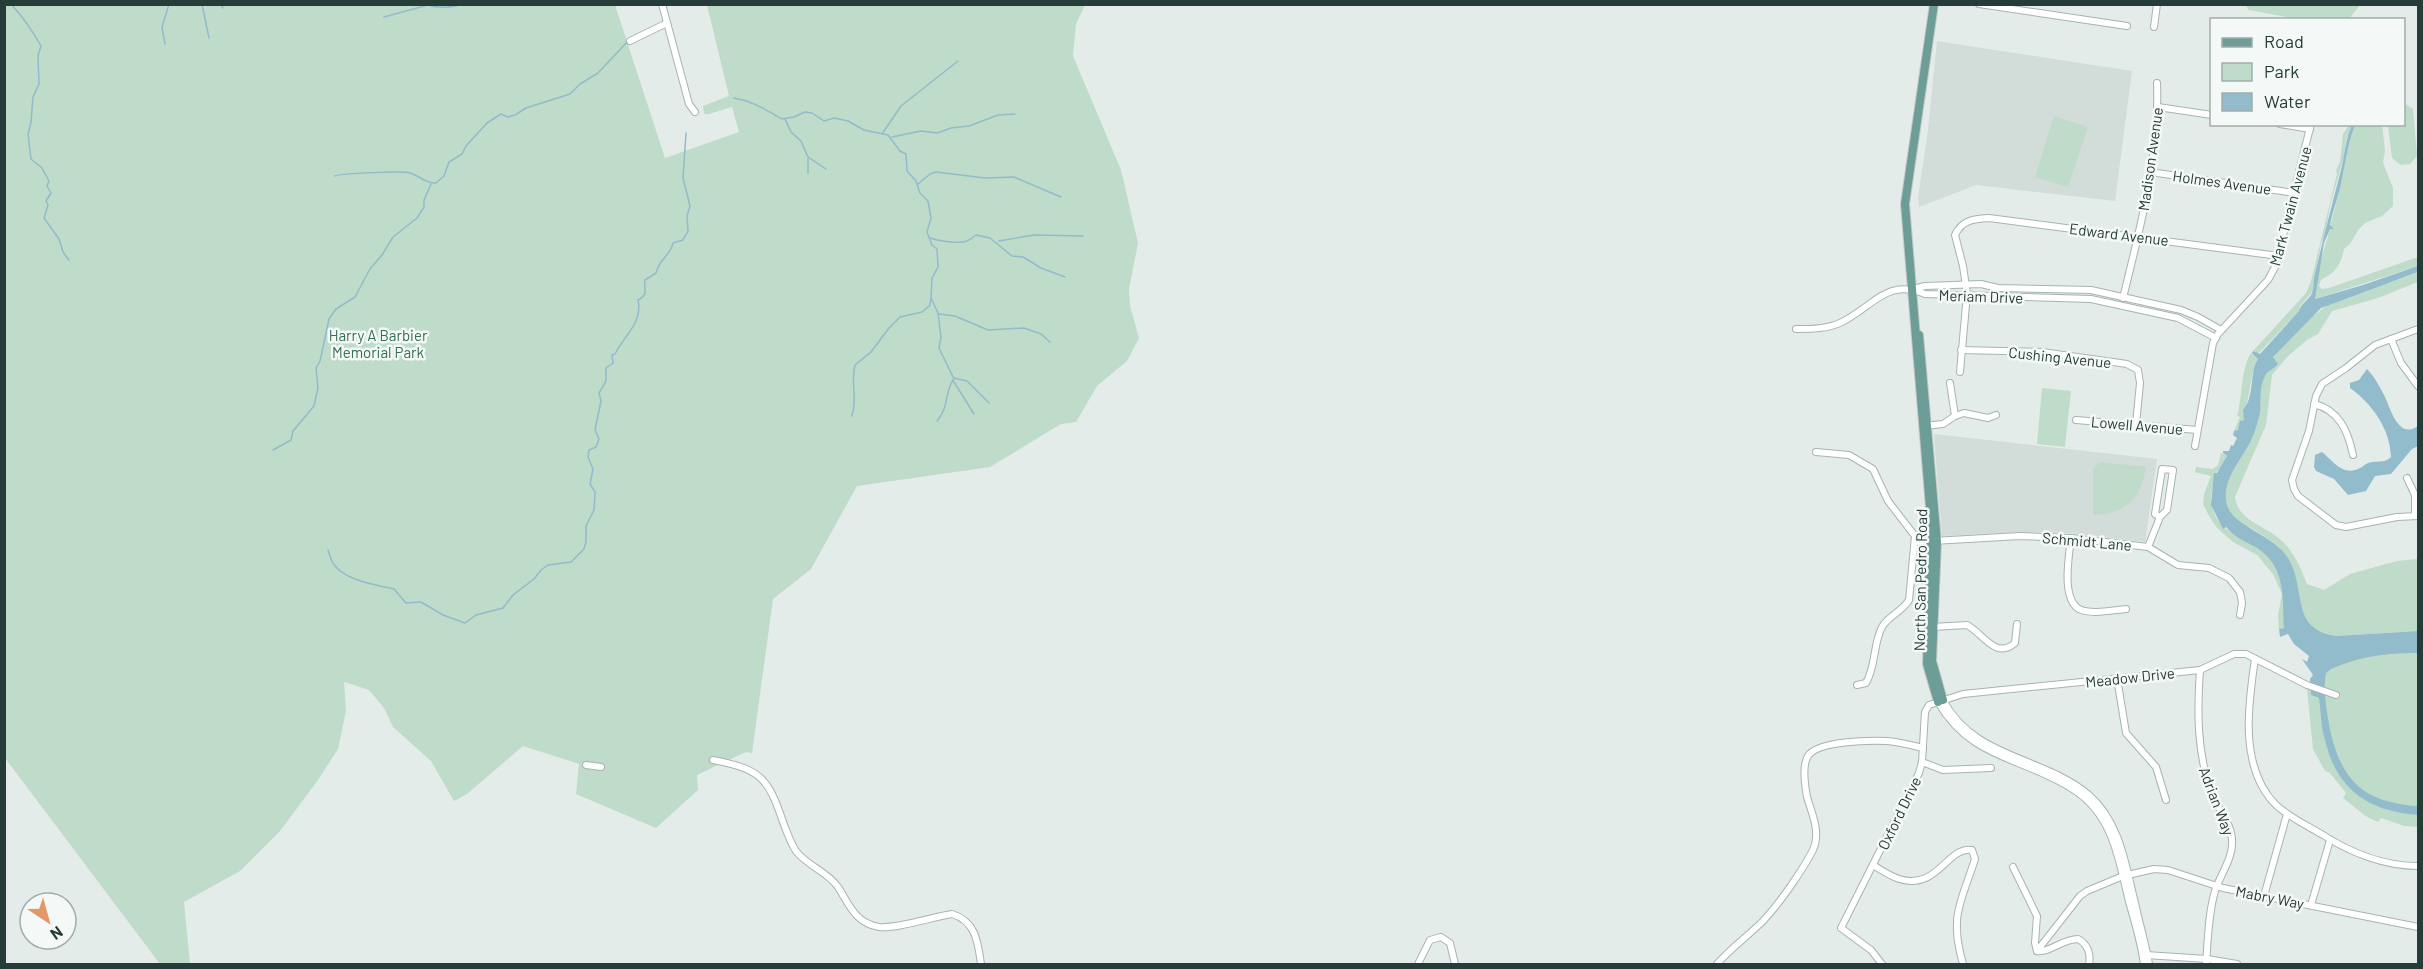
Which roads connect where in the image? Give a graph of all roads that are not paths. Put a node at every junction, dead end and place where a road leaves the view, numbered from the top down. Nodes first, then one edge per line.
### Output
1 (662, 4) edge
2 (1934, 4) edge
3 (1979, 4) edge
4 (2157, 4) edge
5 (667, 23) junction
6 (2127, 26) dead end
7 (2154, 27) dead end
8 (630, 41) dead end
9 (2157, 83) dead end
10 (2158, 107) junction
11 (695, 112) dead end
12 (2210, 115) edge
13 (2311, 127) edge
14 (2150, 172) junction
15 (2295, 193) junction
16 (2138, 236) junction
17 (2279, 256) junction
18 (1965, 284) junction
19 (1913, 289) junction
20 (1967, 294) junction
21 (2123, 297) junction
22 (2121, 304) junction
23 (1796, 329) dead end
24 (2418, 329) edge
25 (2221, 330) junction
26 (2216, 338) junction
27 (2391, 339) junction
28 (1961, 350) junction
29 (1960, 372) dead end
30 (1950, 383) dead end
31 (2418, 386) edge
32 (2314, 404) junction
33 (1996, 415) dead end
34 (1955, 416) junction
35 (2076, 420) dead end
36 (2136, 424) junction
37 (1925, 426) junction
38 (2197, 430) junction
39 (2195, 446) dead end
40 (1816, 452) dead end
41 (2353, 455) dead end
42 (2407, 478) dead end
43 (2417, 516) edge
44 (2160, 517) junction
45 (2071, 538) junction
46 (1915, 542) junction
47 (1934, 542) junction
48 (2148, 547) junction
49 (2126, 609) dead end
50 (2240, 615) dead end
51 (2017, 624) dead end
52 (1931, 627) junction
53 (2255, 659) junction
54 (2200, 670) junction
55 (2117, 678) junction
56 (1857, 685) dead end
57 (2336, 695) dead end
58 (1940, 701) junction
59 (1923, 748) junction
60 (713, 760) dead end
61 (1922, 762) junction
62 (586, 765) dead end
63 (601, 767) dead end
64 (1991, 768) dead end
65 (2166, 800) dead end
66 (2287, 813) junction
67 (2330, 840) junction
68 (1873, 865) junction
69 (2418, 866) edge
70 (2013, 867) dead end
71 (2126, 876) junction
72 (2217, 887) junction
73 (2265, 896) junction
74 (2311, 905) junction
75 (2418, 927) edge
76 (2037, 951) junction
77 (2145, 955) junction
78 (2207, 962) edge
79 (981, 964) edge
80 (1418, 964) edge
81 (1455, 964) edge
82 (1717, 964) edge
83 (1882, 964) edge
84 (1963, 964) edge
85 (2089, 964) edge
86 (2144, 964) edge
87 (2149, 964) edge
88 (2237, 964) edge

1 - 5 street
2 - 19 main road, North San Pedro Road
3 - 6 street
4 - 7 street
5 - 8 street
5 - 11 street
9 - 10 street, Madison Avenue
10 - 12 street
10 - 14 street, Madison Avenue
13 - 15 street, Mark Twain Avenue
14 - 15 street, Holmes Avenue
14 - 16 street, Madison Avenue
15 - 17 street, Mark Twain Avenue
16 - 17 street, Edward Avenue
16 - 18 street, Edward Avenue
16 - 21 street, Madison Avenue
17 - 25 street, Mark Twain Avenue
18 - 19 street, Meriam Drive
18 - 20 street
18 - 21 street, Meriam Drive
19 - 20 street, Meriam Drive
19 - 23 street
19 - 37 main road, North San Pedro Road
20 - 22 street, Meriam Drive
20 - 28 street
21 - 22 street, Madison Avenue
21 - 25 street, Meriam Drive
22 - 26 street, Meriam Drive
24 - 27 street
25 - 26 street, Mark Twain Avenue
26 - 38 street, Mark Twain Avenue
27 - 31 street
27 - 32 street
28 - 29 street
28 - 36 street, Cushing Avenue
30 - 34 street
32 - 41 street
32 - 43 street
33 - 34 street
34 - 37 street
35 - 36 street, Lowell Avenue
36 - 38 street, Lowell Avenue
37 - 47 main road, North San Pedro Road
38 - 39 street, Mark Twain Avenue
40 - 46 street
42 - 43 street
44 - 44 street
44 - 48 street
45 - 47 street, Schmidt Lane
45 - 48 street, Schmidt Lane
45 - 49 street
46 - 47 street, Schmidt Lane
46 - 56 street
47 - 52 main road, North San Pedro Road
48 - 50 street, Schmidt Lane
51 - 52 street
52 - 58 main road, North San Pedro Road
53 - 54 street, Meadow Drive
53 - 57 street, Meadow Drive
53 - 66 street
54 - 55 street, Meadow Drive
54 - 72 street, Adrian Way
55 - 58 street, Meadow Drive
55 - 65 street
58 - 59 street, Oxford Drive
58 - 71 street, North San Pedro Road
59 - 61 street, Oxford Drive
59 - 82 street
60 - 79 street
61 - 64 street
61 - 68 street, Oxford Drive
62 - 63 street
66 - 67 street
66 - 73 street
67 - 69 street
67 - 74 street
68 - 83 street, Oxford Drive
68 - 84 street
70 - 76 street
71 - 72 street, Mabry Way
71 - 76 street, Mabry Way
71 - 77 street, North San Pedro Road
72 - 73 street, Mabry Way
72 - 78 street, Adrian Way
73 - 74 street, Mabry Way
74 - 75 street, Mabry Way
76 - 85 street
77 - 78 street
77 - 86 street, North San Pedro Road
77 - 87 street, North San Pedro Road
78 - 88 street
80 - 81 street

